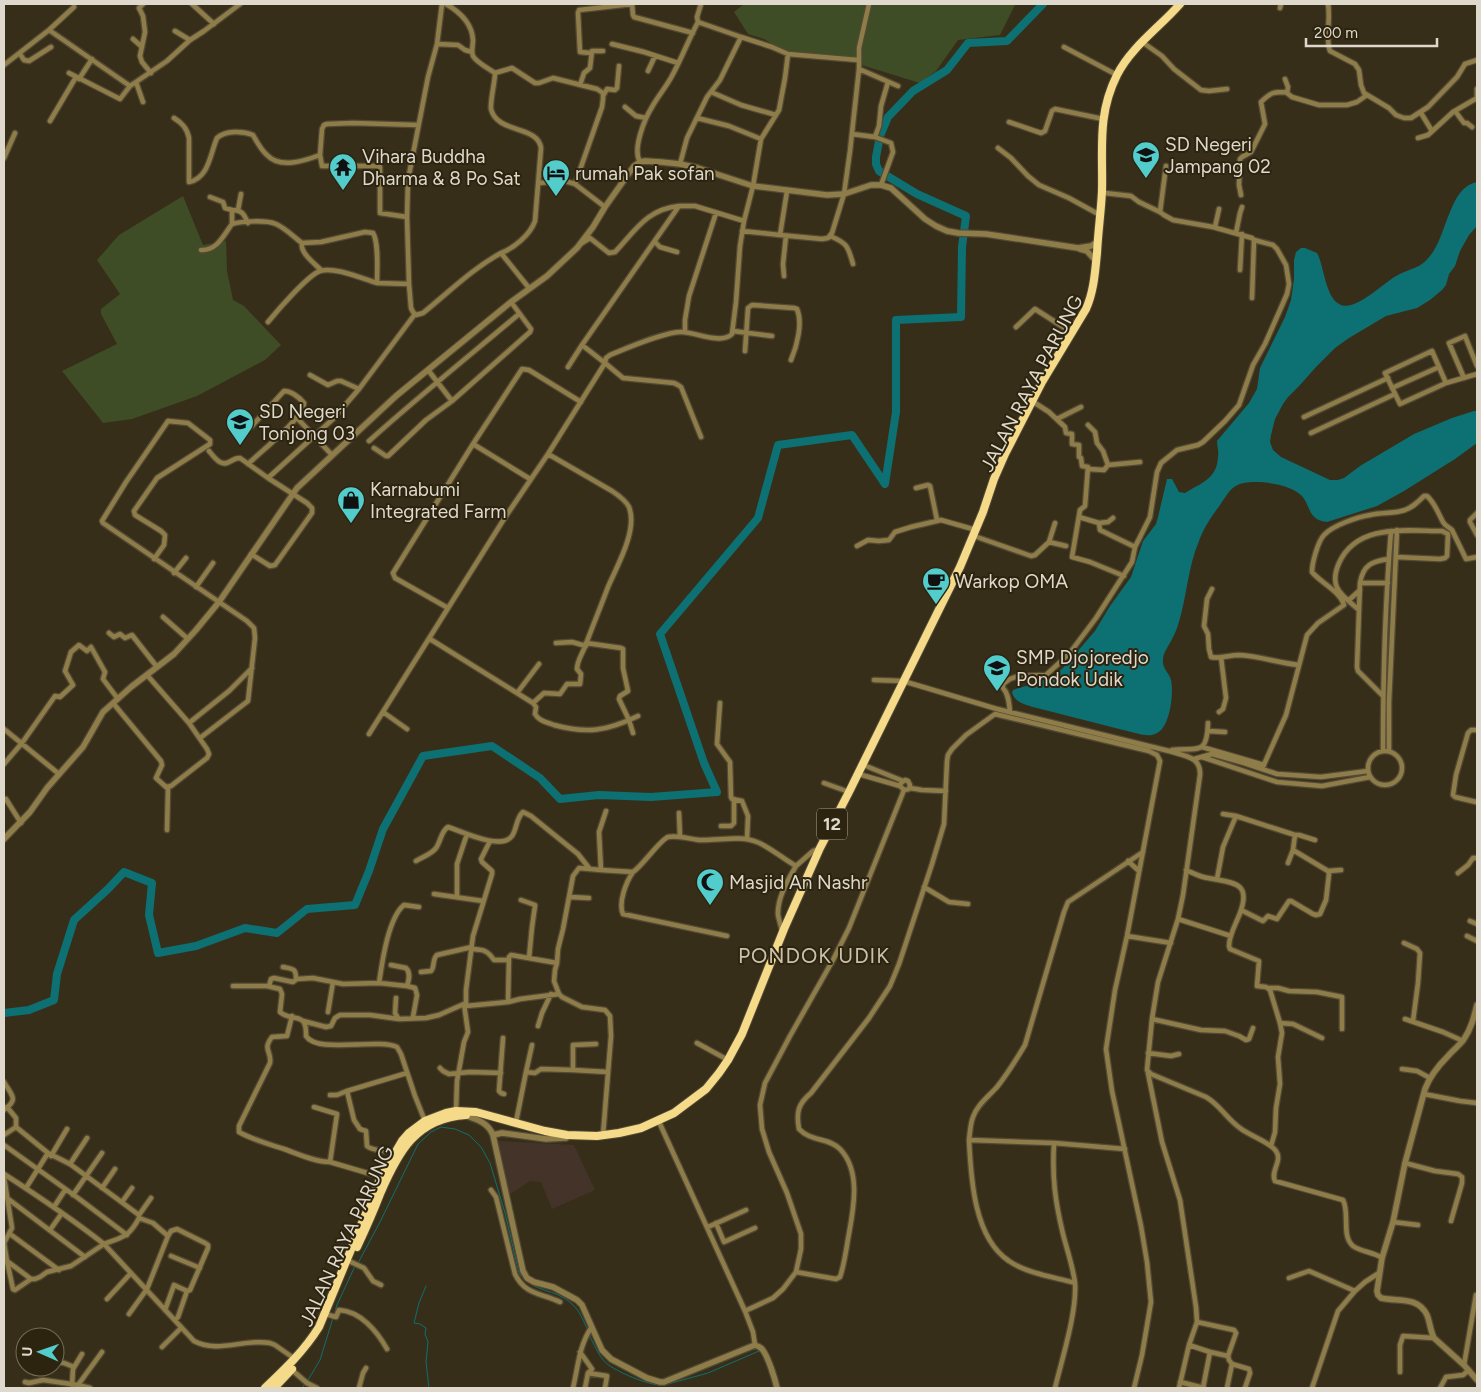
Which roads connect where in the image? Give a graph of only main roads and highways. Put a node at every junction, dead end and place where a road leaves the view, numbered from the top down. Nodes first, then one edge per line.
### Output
1 (1180, 4) edge
2 (1185, 4) edge
3 (1165, 22) junction
4 (976, 533) junction
5 (905, 682) junction
6 (784, 934) junction
7 (460, 1113) junction
8 (365, 1222) junction
9 (265, 1388) edge
10 (274, 1388) edge

1 - 3 highway, JALAN RAYA PARUNG / 12
2 - 3 highway, JALAN RAYA PARUNG / 12
3 - 4 highway, JALAN RAYA PARUNG / 12
3 - 4 highway, JALAN RAYA PARUNG / 12
4 - 5 highway, JALAN RAYA PARUNG / 12
5 - 6 highway, JALAN RAYA PARUNG / 12
5 - 6 highway, JALAN RAYA PARUNG / 12
6 - 7 highway, JALAN RAYA PARUNG / 12
6 - 7 highway, JALAN RAYA PARUNG / 12
7 - 8 highway, JALAN RAYA PARUNG / 12
7 - 8 highway, JALAN RAYA PARUNG / 12
8 - 9 highway, JALAN RAYA PARUNG / 12
8 - 10 highway, JALAN RAYA PARUNG / 12

